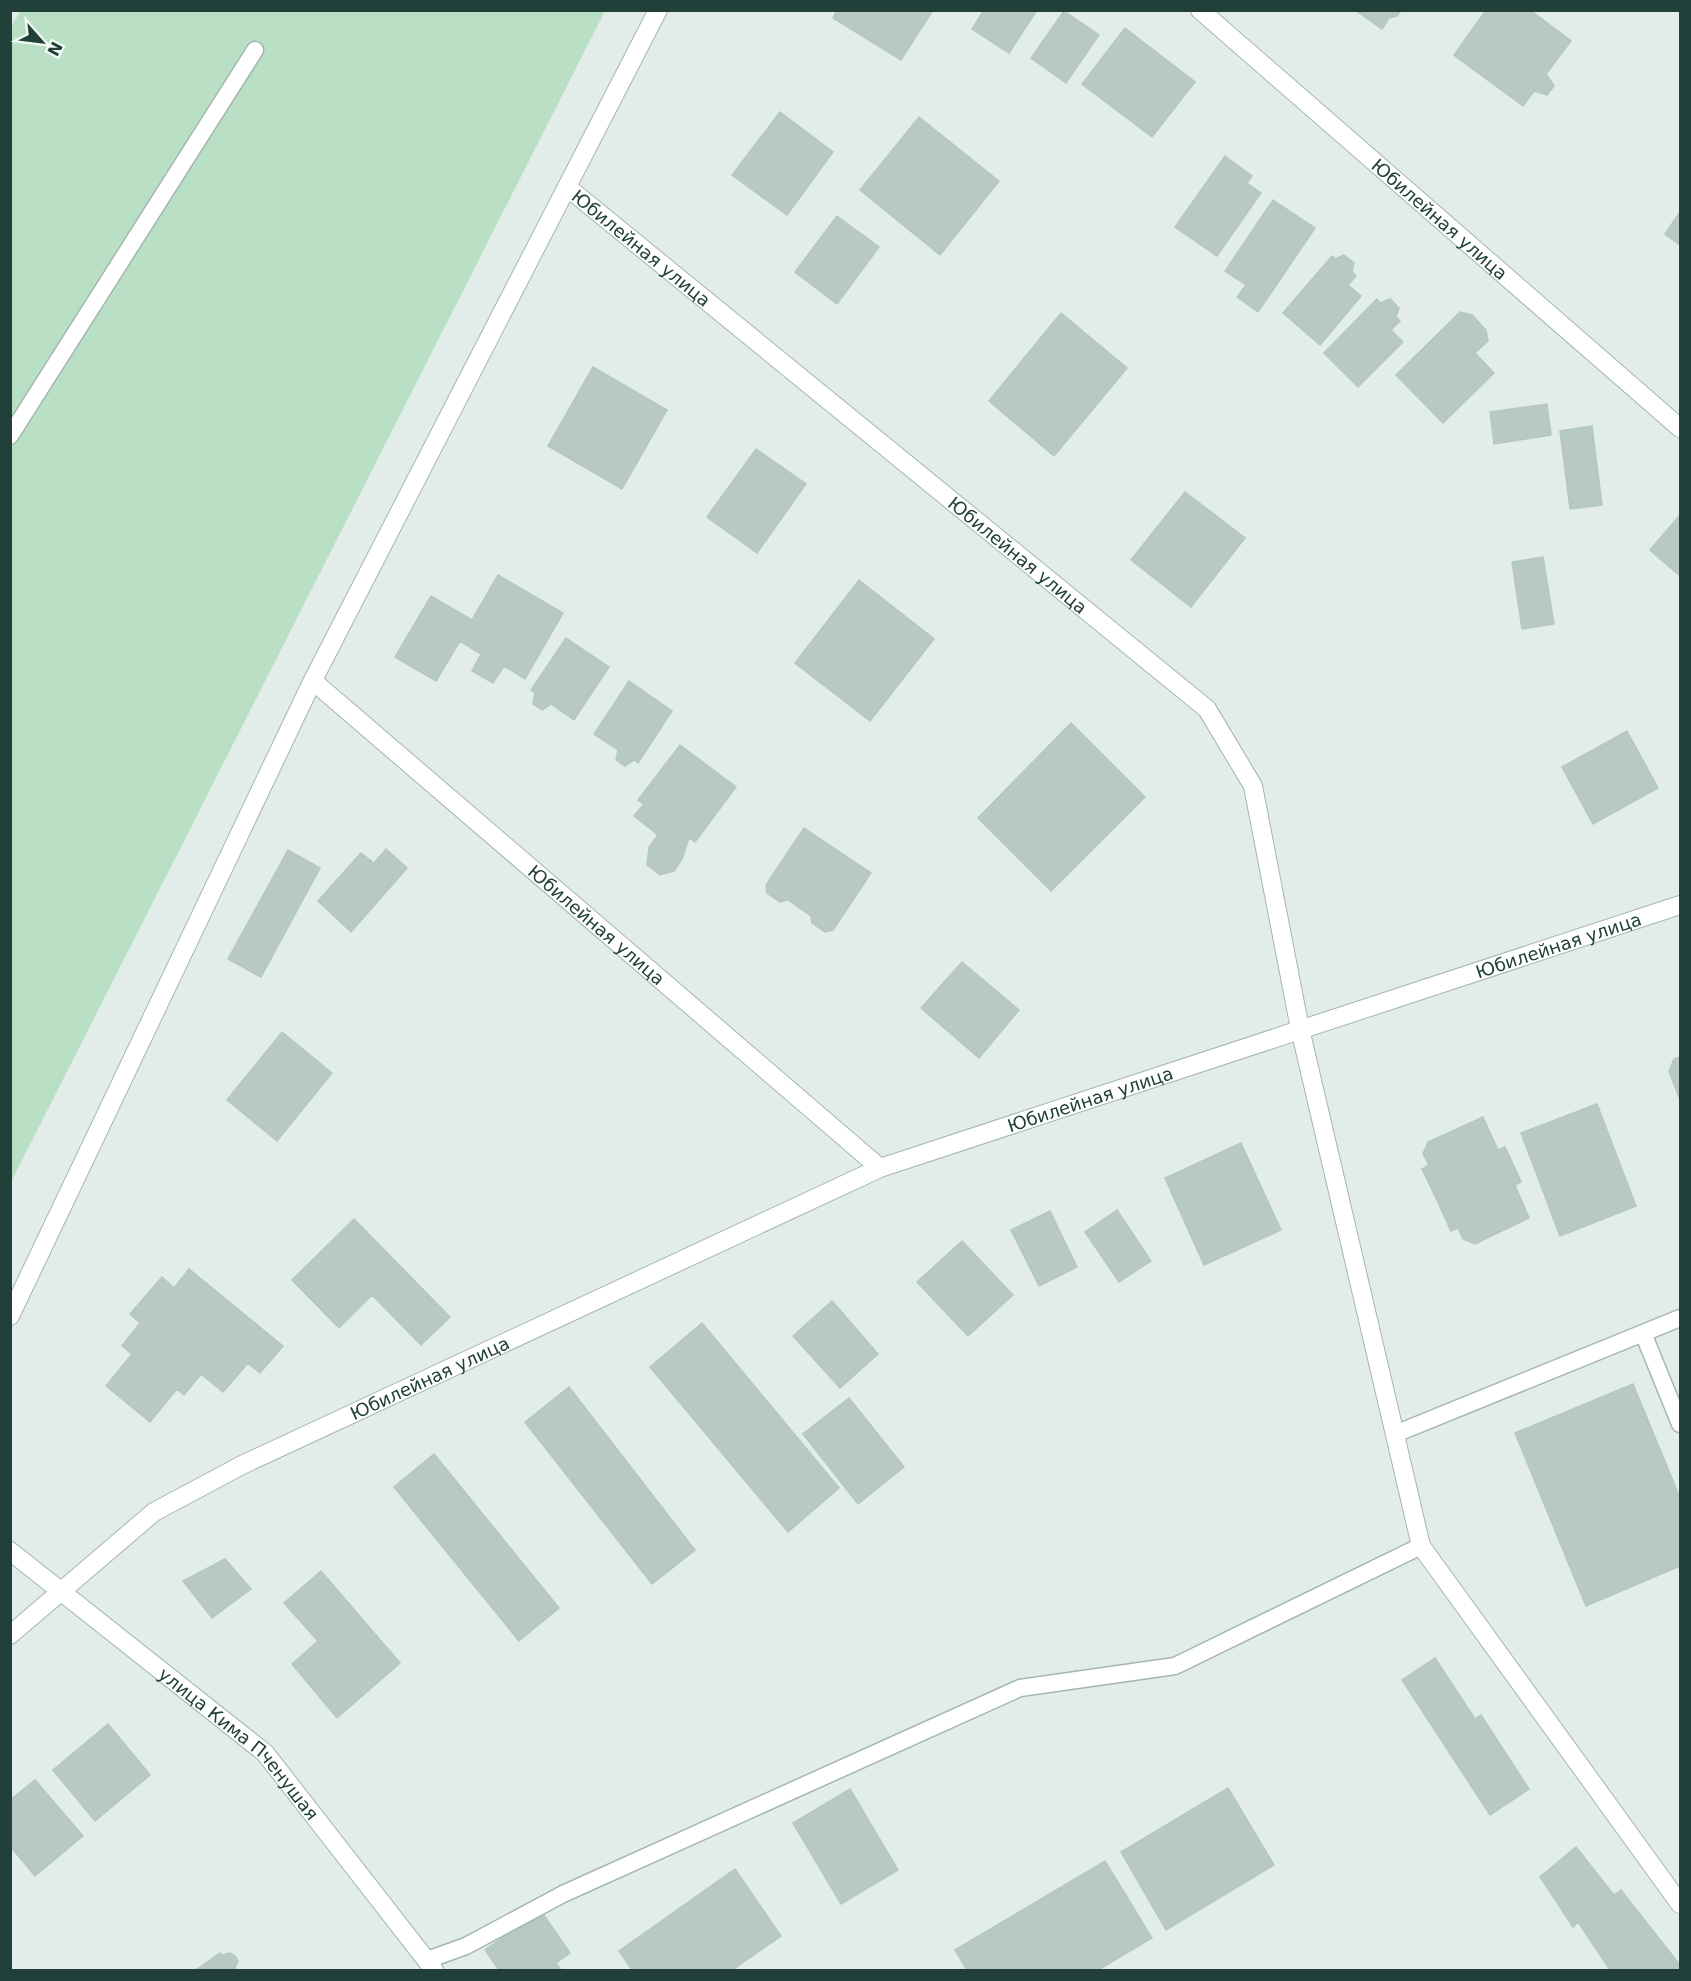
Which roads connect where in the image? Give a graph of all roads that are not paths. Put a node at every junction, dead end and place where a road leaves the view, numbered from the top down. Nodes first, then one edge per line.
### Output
1 (658, 10) edge
2 (1200, 10) edge
3 (255, 50) dead end
4 (567, 187) junction
5 (1680, 428) edge
6 (10, 436) edge
7 (313, 681) junction
8 (1680, 906) edge
9 (1300, 1029) junction
10 (880, 1168) junction
11 (10, 1316) edge
12 (1680, 1318) edge
13 (1643, 1334) junction
14 (1680, 1424) edge
15 (1395, 1434) junction
16 (1421, 1546) junction
17 (10, 1551) edge
18 (63, 1592) junction
19 (10, 1635) edge
20 (1678, 1896) edge
21 (430, 1965) edge

1 - 4 street
2 - 5 street, Юбилейная улица
3 - 6 lane
4 - 7 street
4 - 9 street, Юбилейная улица
7 - 10 street, Юбилейная улица
7 - 11 street
8 - 9 street, Юбилейная улица
9 - 10 street, Юбилейная улица
9 - 15 street
10 - 18 street, Юбилейная улица
12 - 13 lane
13 - 14 lane
13 - 15 lane
15 - 16 street
16 - 20 street
16 - 21 lane
17 - 18 street, улица Кима Пченушая
18 - 19 street, Юбилейная улица
18 - 21 street, улица Кима Пченушая

